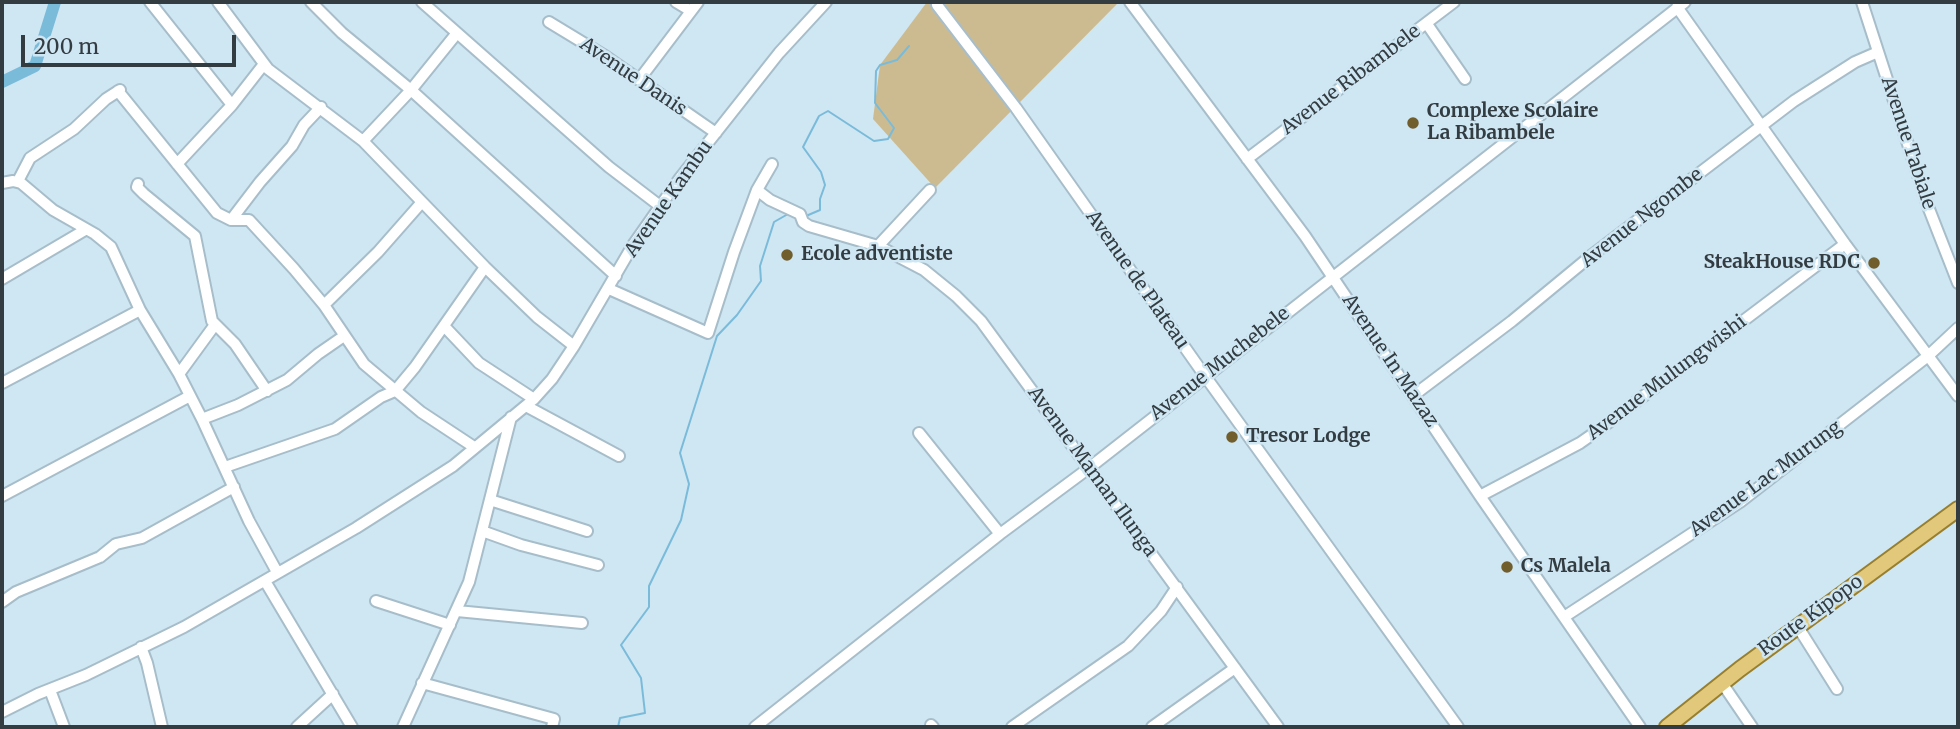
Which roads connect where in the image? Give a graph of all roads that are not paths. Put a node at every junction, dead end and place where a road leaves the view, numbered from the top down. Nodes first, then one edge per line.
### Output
1 (150, 2) edge
2 (218, 2) edge
3 (311, 2) edge
4 (422, 2) edge
5 (676, 2) edge
6 (826, 2) edge
7 (1130, 2) edge
8 (1454, 2) edge
9 (1862, 2) edge
10 (1681, 4) edge
11 (937, 5) dead end
12 (694, 6) edge
13 (549, 22) dead end
14 (1427, 23) junction
15 (457, 33) junction
16 (1878, 52) junction
17 (264, 64) junction
18 (1465, 79) dead end
19 (639, 80) junction
20 (411, 90) junction
21 (232, 105) junction
22 (321, 107) junction
23 (1761, 127) junction
24 (716, 133) junction
25 (363, 141) junction
26 (1247, 159) junction
27 (177, 164) junction
28 (772, 164) dead end
29 (18, 181) junction
30 (2, 183) edge
31 (138, 184) dead end
32 (757, 190) junction
33 (930, 190) dead end
34 (422, 202) junction
35 (660, 206) junction
36 (230, 220) junction
37 (85, 230) junction
38 (1845, 244) junction
39 (878, 246) junction
40 (485, 267) junction
41 (617, 276) junction
42 (1333, 276) junction
43 (2, 279) edge
44 (1958, 283) edge
45 (609, 289) junction
46 (324, 305) junction
47 (140, 310) junction
48 (214, 326) junction
49 (444, 327) junction
50 (1958, 328) edge
51 (344, 337) junction
52 (574, 346) junction
53 (1928, 356) junction
54 (179, 374) junction
55 (1205, 376) junction
56 (2, 383) edge
57 (267, 391) junction
58 (395, 391) junction
59 (1414, 395) junction
60 (190, 396) junction
61 (1958, 396) edge
62 (530, 402) junction
63 (512, 417) junction
64 (202, 419) junction
65 (919, 433) dead end
66 (486, 438) junction
67 (504, 446) junction
68 (474, 447) junction
69 (619, 456) dead end
70 (225, 467) junction
71 (1089, 468) junction
72 (234, 486) junction
73 (2, 496) edge
74 (1480, 496) junction
75 (490, 500) junction
76 (1958, 509) edge
77 (482, 531) junction
78 (587, 531) dead end
79 (999, 534) junction
80 (598, 565) dead end
81 (277, 572) junction
82 (265, 581) junction
83 (1177, 587) junction
84 (376, 601) dead end
85 (2, 602) edge
86 (457, 611) junction
87 (1564, 617) junction
88 (582, 623) dead end
89 (450, 625) junction
90 (1798, 627) junction
91 (141, 647) junction
92 (1235, 668) junction
93 (1723, 683) junction
94 (422, 684) junction
95 (1837, 689) dead end
96 (50, 690) junction
97 (333, 694) junction
98 (2, 712) edge
99 (64, 727) edge
100 (162, 727) edge
101 (297, 727) edge
102 (352, 727) edge
103 (403, 727) edge
104 (552, 727) edge
105 (755, 727) edge
106 (1012, 727) edge
107 (1152, 727) edge
108 (1278, 727) edge
109 (1458, 727) edge
110 (1640, 727) edge
111 (1667, 727) edge
112 (1752, 727) edge

1 - 21 street
2 - 17 street
3 - 20 street
4 - 15 street
5 - 12 street
6 - 24 street, Avenue Kambu
7 - 26 street, Avenue In Mazaz
8 - 14 street, Avenue Ribambele
9 - 16 street, Avenue Tabiale
10 - 23 street
10 - 42 street, Avenue Muchebele
11 - 55 street, Avenue de Plateau
12 - 19 street
13 - 19 street, Avenue Danis
14 - 18 street
14 - 26 street, Avenue Ribambele
15 - 20 street
15 - 35 street
16 - 23 street, Avenue Ngombe
16 - 44 street, Avenue Tabiale
17 - 21 street
17 - 22 street
19 - 24 street, Avenue Danis
20 - 25 street
20 - 41 street
21 - 27 street
22 - 25 street
22 - 36 street
23 - 38 street
23 - 59 street, Avenue Ngombe
24 - 35 street, Avenue Kambu
25 - 34 street
26 - 42 street, Avenue In Mazaz
27 - 29 street
27 - 36 street
28 - 32 street
29 - 30 street
29 - 37 street
31 - 48 street
32 - 39 street, Avenue Maman Ilunga
32 - 45 street
33 - 39 street
34 - 40 street
34 - 46 street
35 - 41 street, Avenue Kambu
36 - 46 street
37 - 43 street
37 - 47 street
38 - 53 street
38 - 74 street, Avenue Mulungwishi
39 - 71 street, Avenue Maman Ilunga
40 - 49 street
40 - 52 street
41 - 45 street, Avenue Kambu
42 - 55 street, Avenue Muchebele
42 - 59 street, Avenue In Mazaz
45 - 52 street, Avenue Kambu
46 - 51 street
47 - 54 street
47 - 56 street
48 - 54 street
48 - 57 street
49 - 58 street
49 - 62 street
50 - 53 street, Avenue Lac Murung
51 - 57 street
51 - 58 street
52 - 62 street, Avenue Kambu
53 - 61 street
53 - 87 street, Avenue Lac Murung
54 - 60 street
55 - 71 street, Avenue Muchebele
55 - 109 street, Avenue de Plateau
57 - 64 street
58 - 68 street
58 - 70 street
59 - 74 street, Avenue In Mazaz
60 - 64 street
60 - 73 street
62 - 63 street, Avenue Kambu
62 - 69 street
63 - 66 street, Avenue Kambu
63 - 67 street
64 - 70 street
65 - 79 street
66 - 67 street
66 - 68 street, Avenue Kambu
67 - 75 street
68 - 81 street, Avenue Kambu
70 - 72 street
71 - 79 street, Avenue Muchebele
71 - 83 street, Avenue Maman Ilunga
72 - 81 street
72 - 85 street
74 - 87 street, Avenue In Mazaz
75 - 77 street
75 - 78 street
76 - 90 main road, Route Kipopo
77 - 80 street
77 - 86 street
79 - 105 street, Avenue Muchebele
81 - 82 street, Avenue Kambu
82 - 91 street, Avenue Kambu
82 - 97 street
83 - 92 street, Avenue Maman Ilunga
83 - 106 street
84 - 89 street
86 - 88 street
86 - 89 street
87 - 110 street, Avenue In Mazaz
89 - 94 street
90 - 93 main road, Route Kipopo
90 - 95 street
91 - 96 street, Avenue Kambu
91 - 100 street
92 - 107 street
92 - 108 street, Avenue Maman Ilunga
93 - 111 main road, Route Kipopo
93 - 112 street
94 - 103 street
94 - 104 street
96 - 98 street, Avenue Kambu
96 - 99 street
97 - 101 street
97 - 102 street

